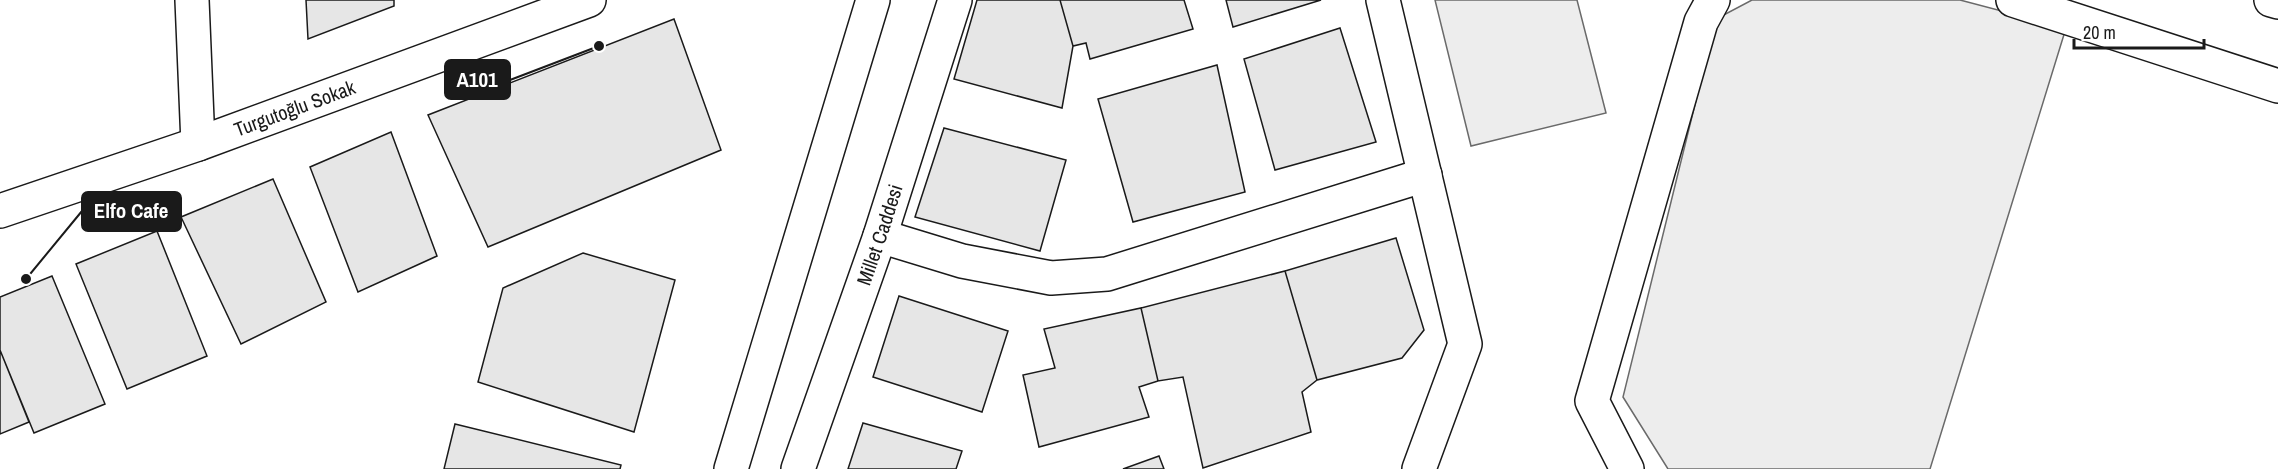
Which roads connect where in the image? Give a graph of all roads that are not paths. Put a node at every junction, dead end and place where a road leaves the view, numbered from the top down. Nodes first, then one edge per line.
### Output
1 (192, 0) edge
2 (589, 0) edge
3 (873, 0) edge
4 (955, 0) edge
5 (1383, 0) edge
6 (1713, 0) edge
7 (2013, 0) edge
8 (2271, 0) edge
9 (2278, 2) edge
10 (2278, 86) edge
11 (198, 144) junction
12 (1425, 175) junction
13 (0, 211) edge
14 (880, 236) junction
15 (731, 469) edge
16 (798, 469) edge
17 (1419, 469) edge
18 (1627, 469) edge

1 - 11 street
2 - 11 street, Turgutoğlu Sokak
3 - 15 street
4 - 14 street, Millet Caddesi
5 - 12 street
6 - 18 street
7 - 10 street
8 - 9 street
11 - 13 street, Turgutoğlu Sokak
12 - 14 street
12 - 17 street
14 - 16 street, Millet Caddesi

